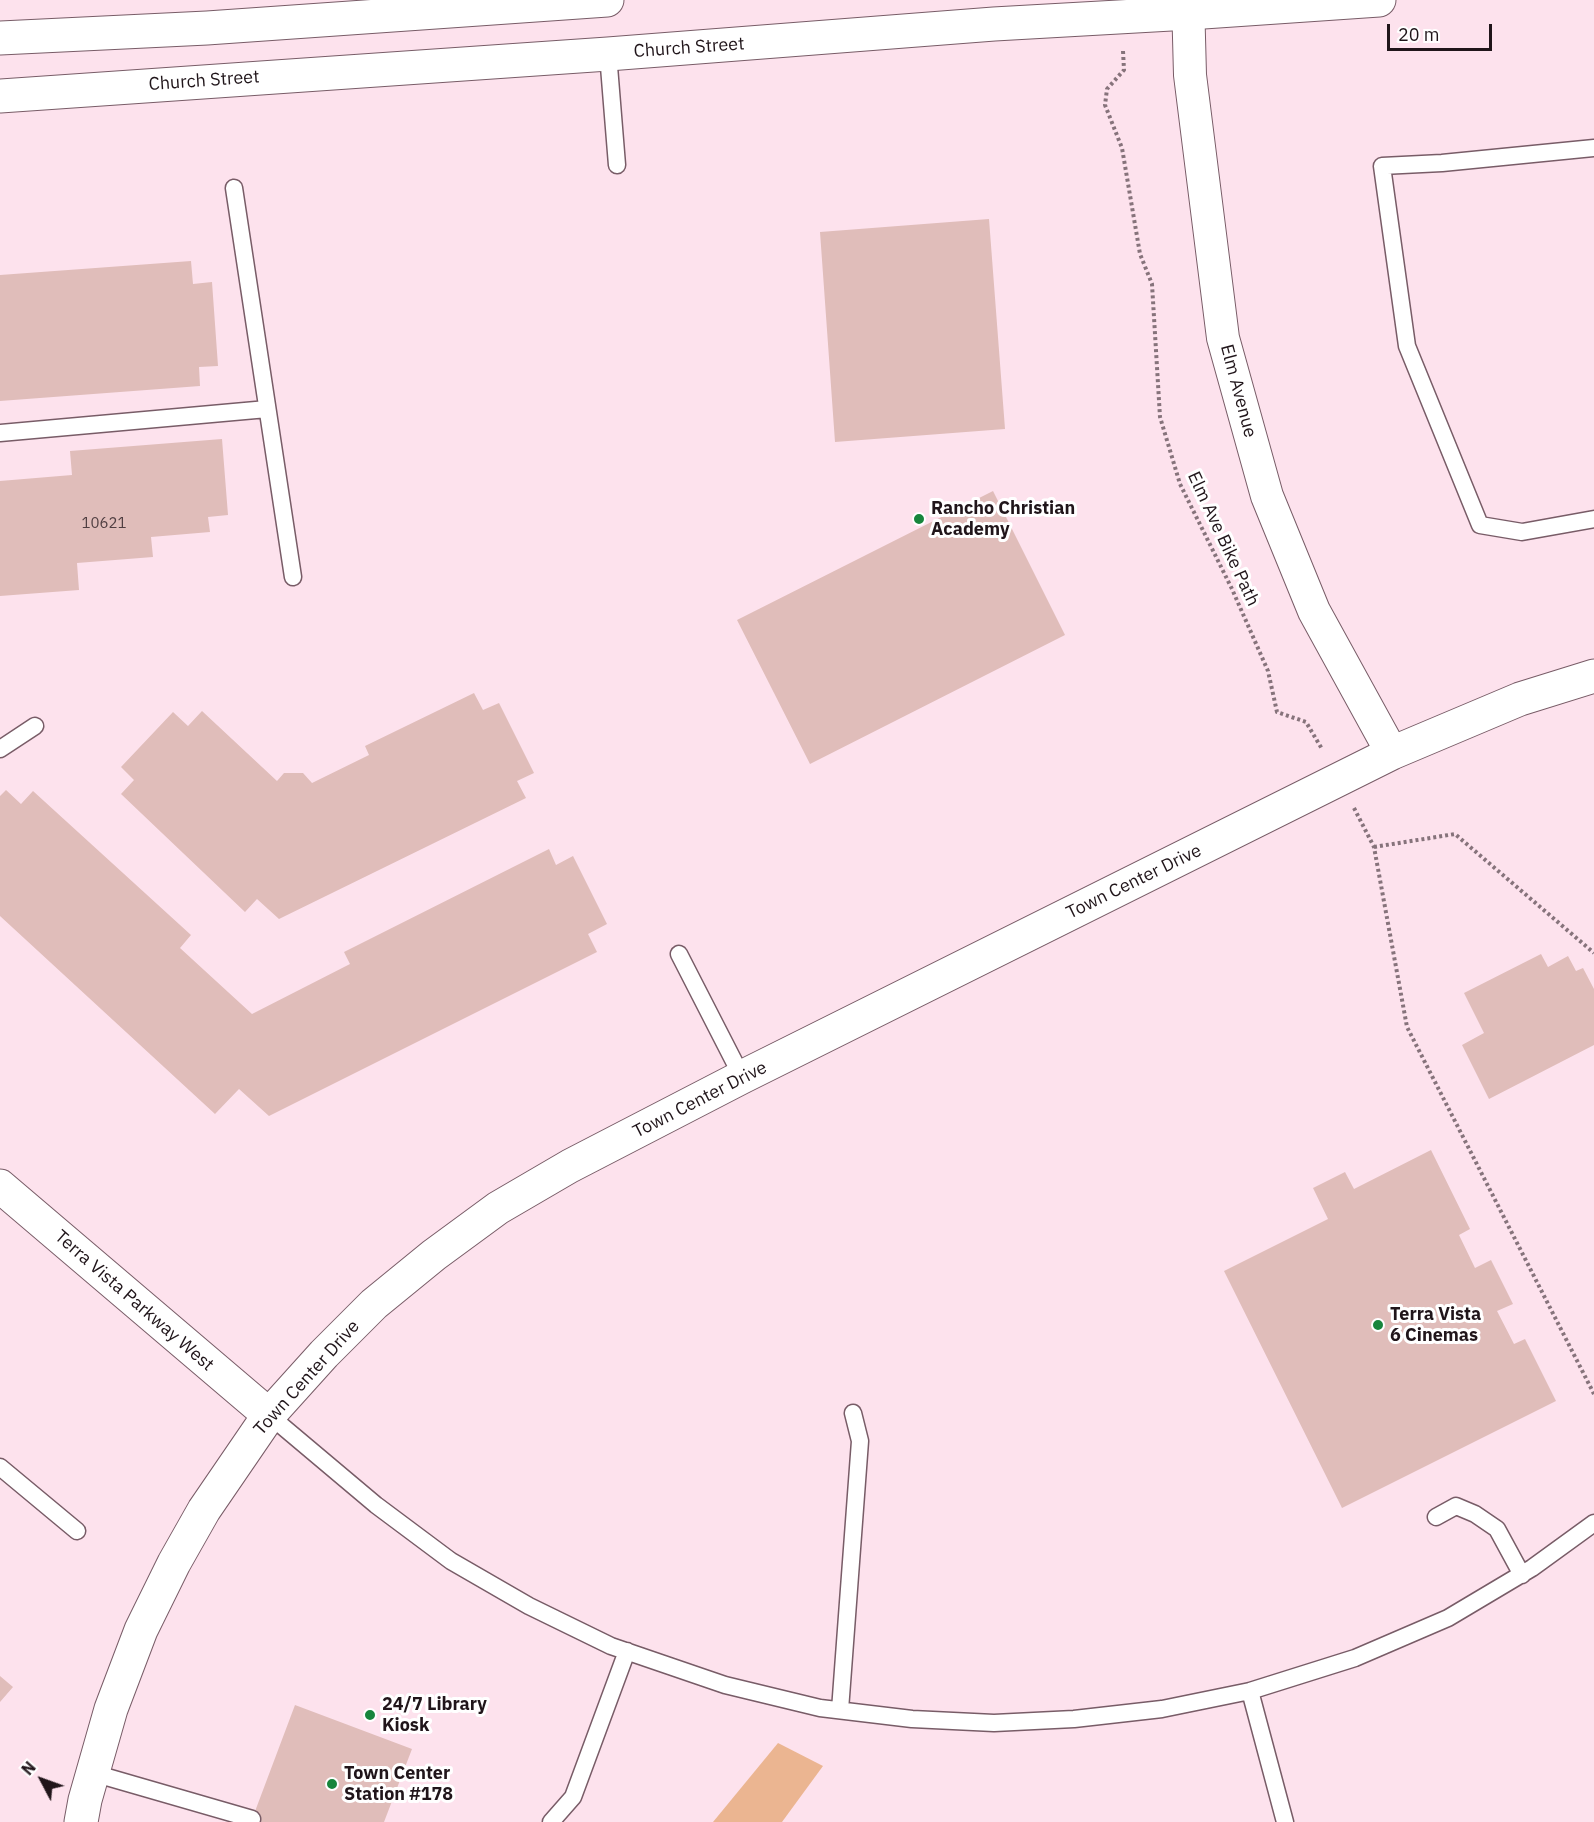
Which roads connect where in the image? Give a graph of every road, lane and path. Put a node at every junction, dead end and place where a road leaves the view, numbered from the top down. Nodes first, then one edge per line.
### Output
1 (607, 0) edge
2 (1379, 0) edge
3 (1188, 7) edge
4 (0, 38) edge
5 (608, 54) junction
6 (1124, 70) dead end
7 (0, 96) edge
8 (1594, 148) edge
9 (617, 165) dead end
10 (234, 188) dead end
11 (267, 409) junction
12 (0, 433) edge
13 (1594, 519) edge
14 (293, 577) dead end
15 (1594, 676) edge
16 (1306, 722) dead end
17 (35, 726) dead end
18 (0, 750) edge
19 (1392, 753) junction
20 (1370, 839) dead end
21 (1374, 847) junction
22 (1594, 953) edge
23 (680, 954) dead end
24 (742, 1077) junction
25 (0, 1186) edge
26 (1594, 1394) edge
27 (854, 1413) dead end
28 (269, 1415) junction
29 (0, 1467) edge
30 (1436, 1517) dead end
31 (1594, 1523) edge
32 (77, 1531) dead end
33 (1522, 1575) junction
34 (627, 1651) junction
35 (1250, 1691) junction
36 (840, 1710) junction
37 (93, 1773) junction
38 (252, 1819) dead end
39 (81, 1822) edge
40 (551, 1822) edge
41 (1285, 1822) edge

1 - 4 street
2 - 3 street, Church Street
3 - 5 street, Church Street
3 - 19 street, Elm Avenue
5 - 7 street, Church Street
5 - 9 lane
6 - 16 path, Elm Ave Bike Path
8 - 13 lane
10 - 11 lane
11 - 12 lane
11 - 14 lane
15 - 19 street, Town Center Drive
17 - 18 lane
19 - 24 street, Town Center Drive
20 - 21 path
21 - 22 path
21 - 26 path
23 - 24 lane
24 - 28 street, Town Center Drive
25 - 28 street, Terra Vista Parkway West
27 - 36 lane
28 - 34 lane
28 - 37 street, Town Center Drive
29 - 32 lane
30 - 33 lane
31 - 33 lane
33 - 35 lane
34 - 36 lane
34 - 40 lane
35 - 36 lane
35 - 41 lane
37 - 38 lane
37 - 39 street, Town Center Drive

